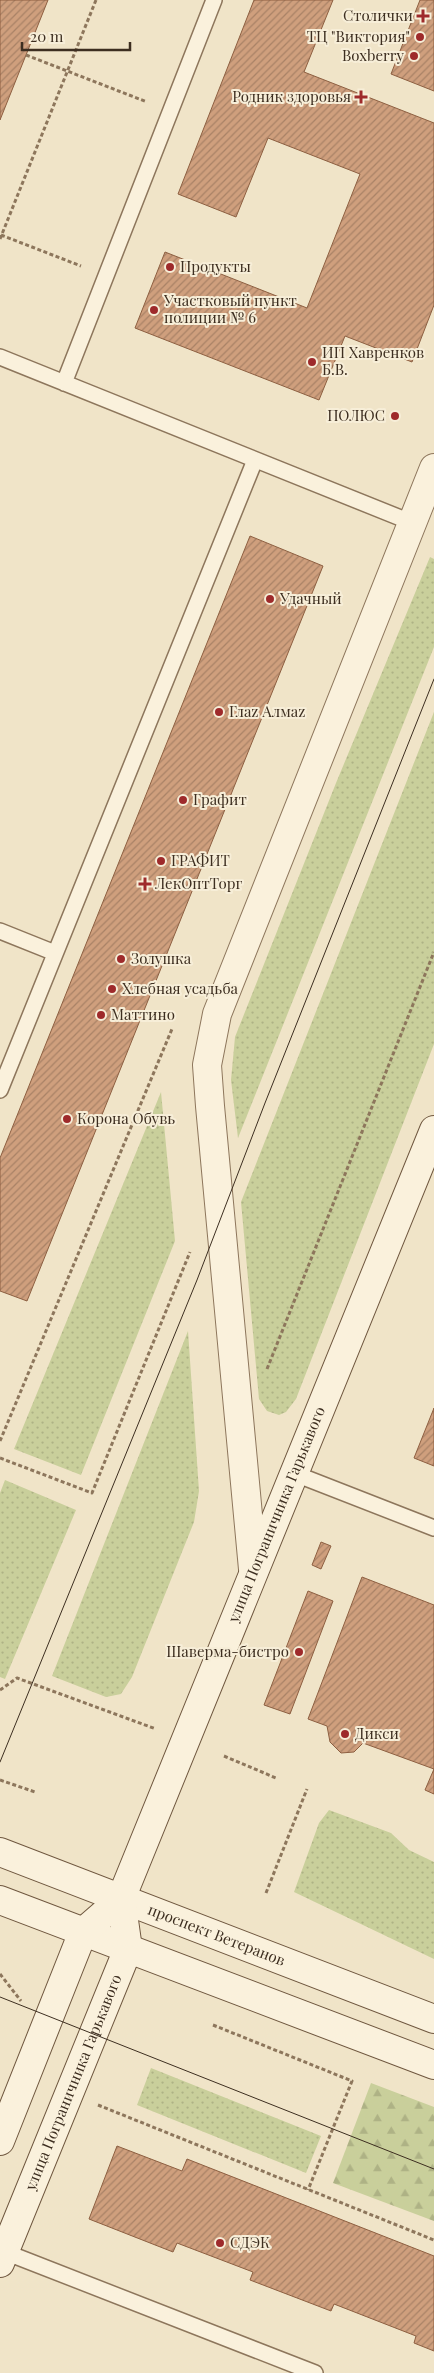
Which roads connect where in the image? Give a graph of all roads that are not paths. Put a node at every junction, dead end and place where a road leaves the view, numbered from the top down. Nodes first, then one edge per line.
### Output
1 (214, 0) edge
2 (0, 357) edge
3 (64, 383) junction
4 (255, 460) junction
5 (434, 468) edge
6 (413, 524) junction
7 (0, 931) edge
8 (55, 953) junction
9 (0, 1090) edge
10 (434, 1130) edge
11 (293, 1473) junction
12 (434, 1528) edge
13 (253, 1570) junction
14 (0, 1852) edge
15 (121, 1899) junction
16 (0, 1900) edge
17 (83, 1932) junction
18 (128, 1949) junction
19 (434, 2019) edge
20 (434, 2066) edge
21 (0, 2141) edge
22 (2, 2258) edge
23 (315, 2373) edge

1 - 3 lane
2 - 3 lane
3 - 4 lane
4 - 6 lane
4 - 8 lane
5 - 6 street
6 - 13 street
7 - 8 lane
8 - 9 lane
10 - 11 street, улица Пограничника Гарькавого
11 - 12 lane
11 - 13 street, улица Пограничника Гарькавого
13 - 15 street, улица Пограничника Гарькавого
14 - 15 street, проспект Ветеранов
15 - 17 street, улица Пограничника Гарькавого
15 - 18 street, улица Пограничника Гарькавого
15 - 19 street, проспект Ветеранов
16 - 17 street
17 - 18 street
17 - 21 street, улица Пограничника Гарькавого
18 - 20 street
18 - 22 street, улица Пограничника Гарькавого
22 - 23 lane

